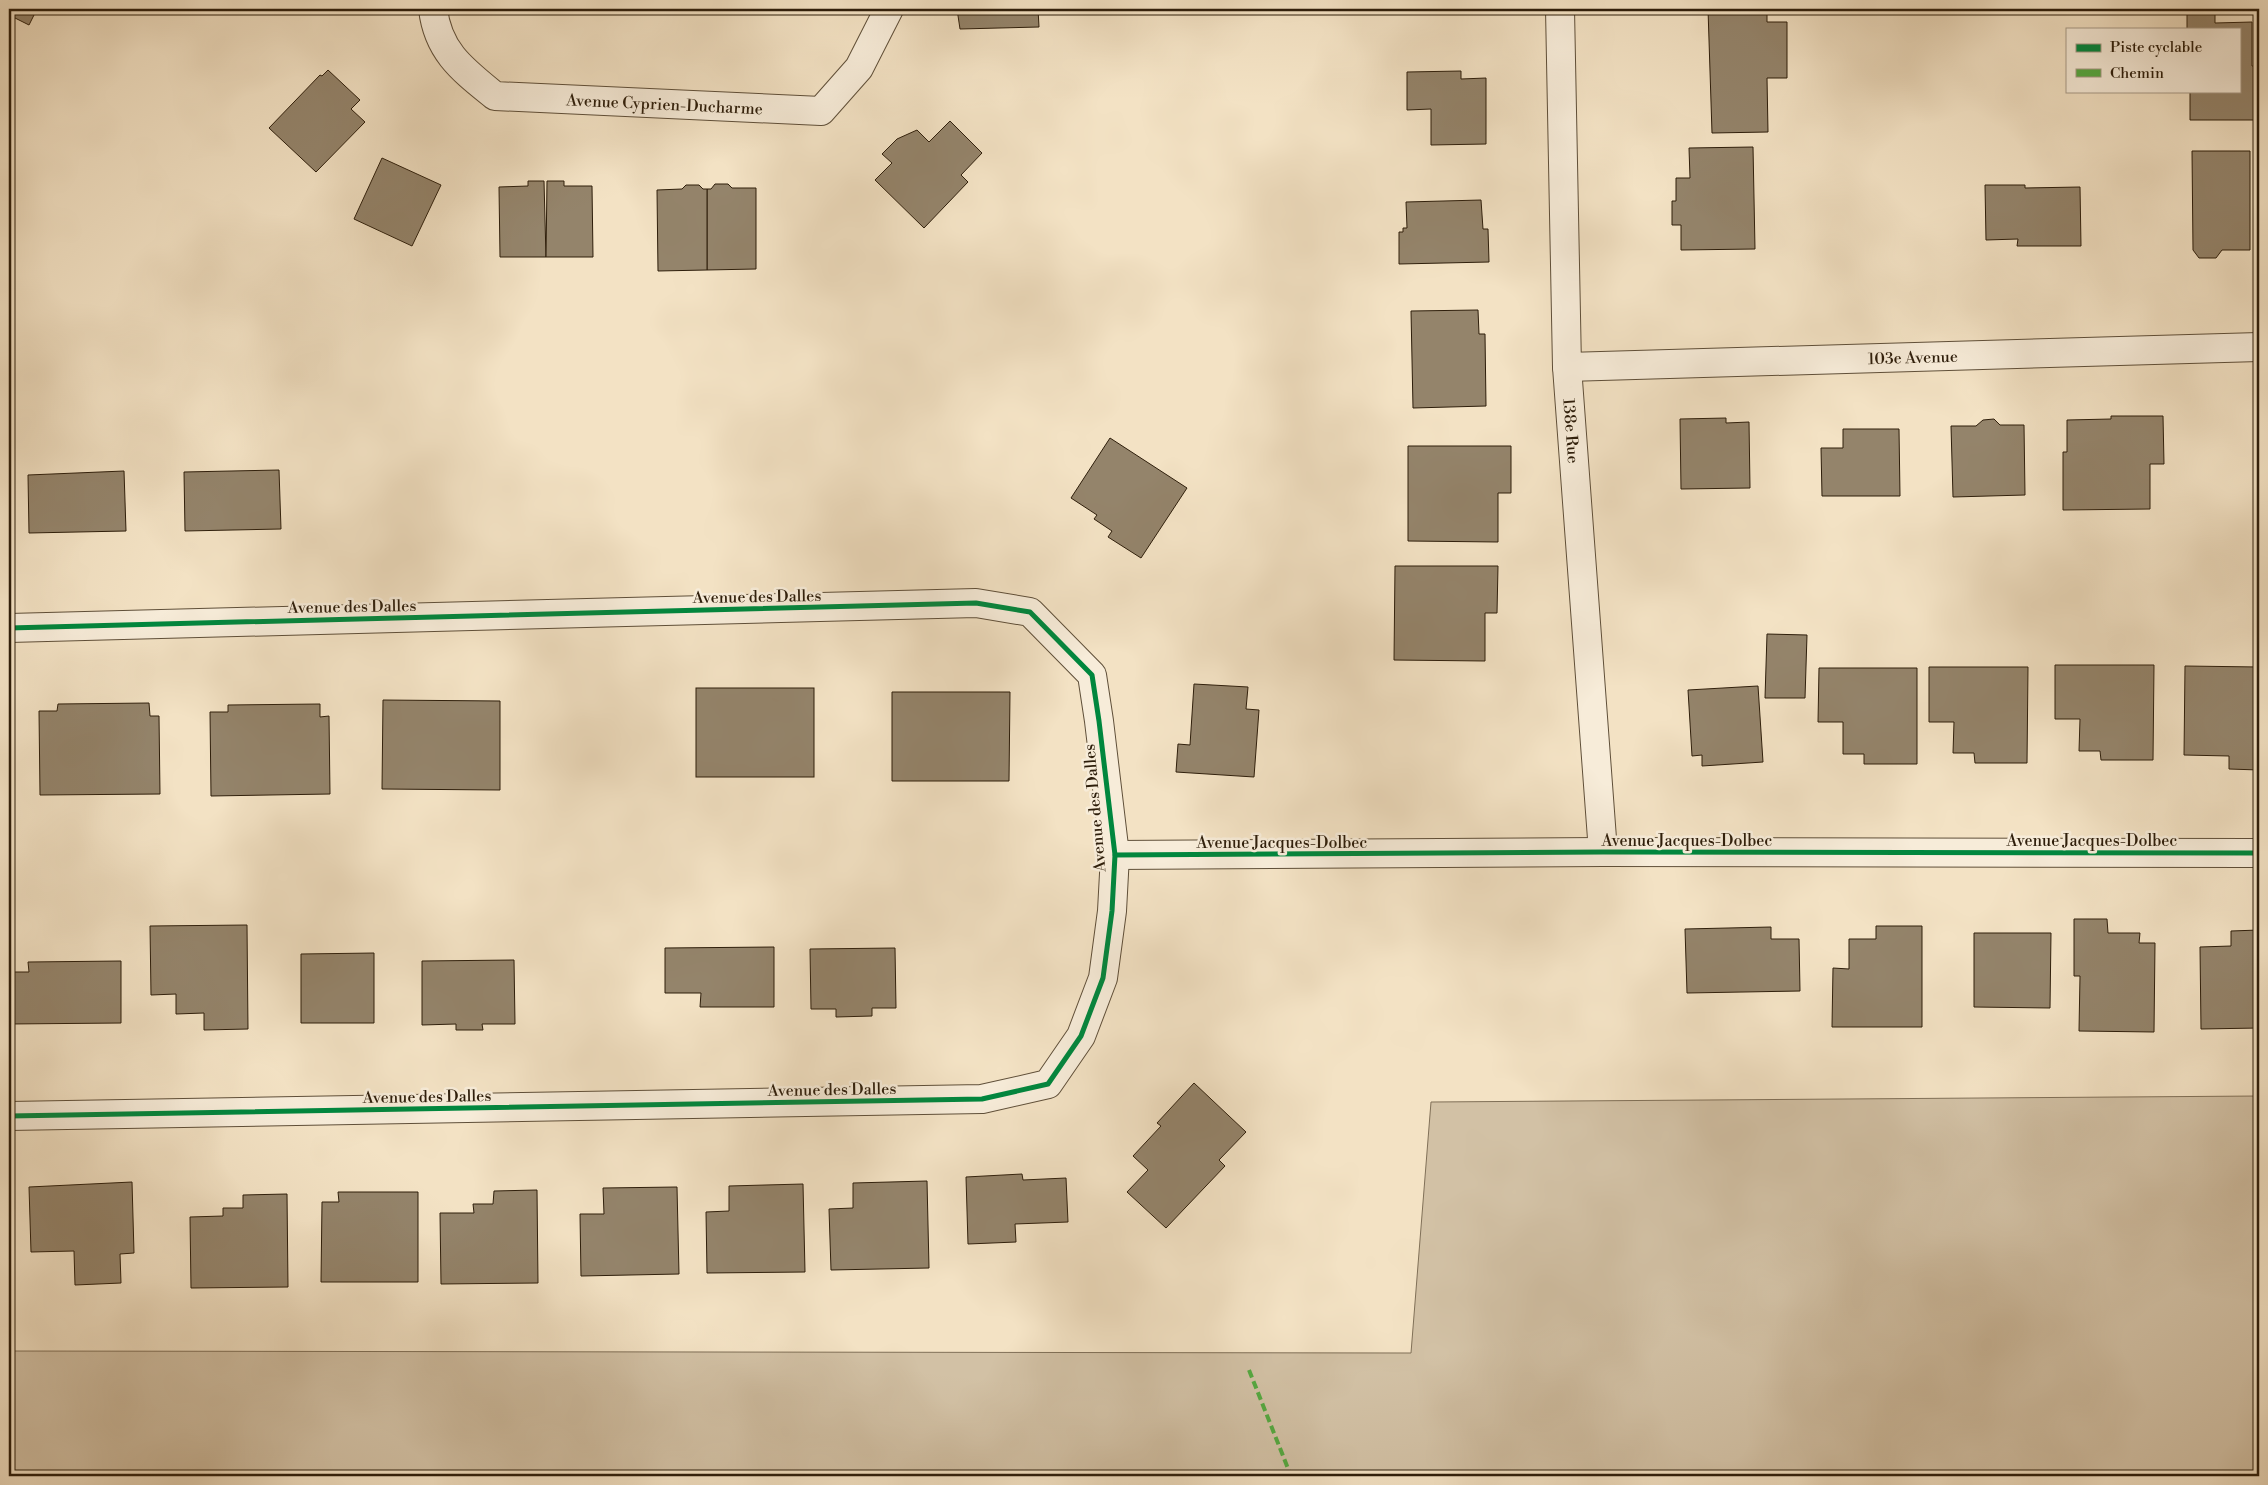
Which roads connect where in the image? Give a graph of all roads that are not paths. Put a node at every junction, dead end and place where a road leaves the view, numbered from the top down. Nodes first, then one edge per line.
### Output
1 (433, 9) edge
2 (890, 9) edge
3 (1560, 9) edge
4 (2259, 347) edge
5 (1567, 367) junction
6 (9, 628) edge
7 (1603, 852) junction
8 (2259, 853) edge
9 (1115, 855) junction
10 (9, 1116) edge

1 - 2 street, Avenue Cyprien-Ducharme
3 - 5 street, 138e Rue
4 - 5 street, 103e Avenue
5 - 7 street, 138e Rue
6 - 9 street, Avenue des Dalles
7 - 8 street, Avenue Jacques-Dolbec
7 - 9 street, Avenue Jacques-Dolbec
9 - 10 street, Avenue des Dalles

